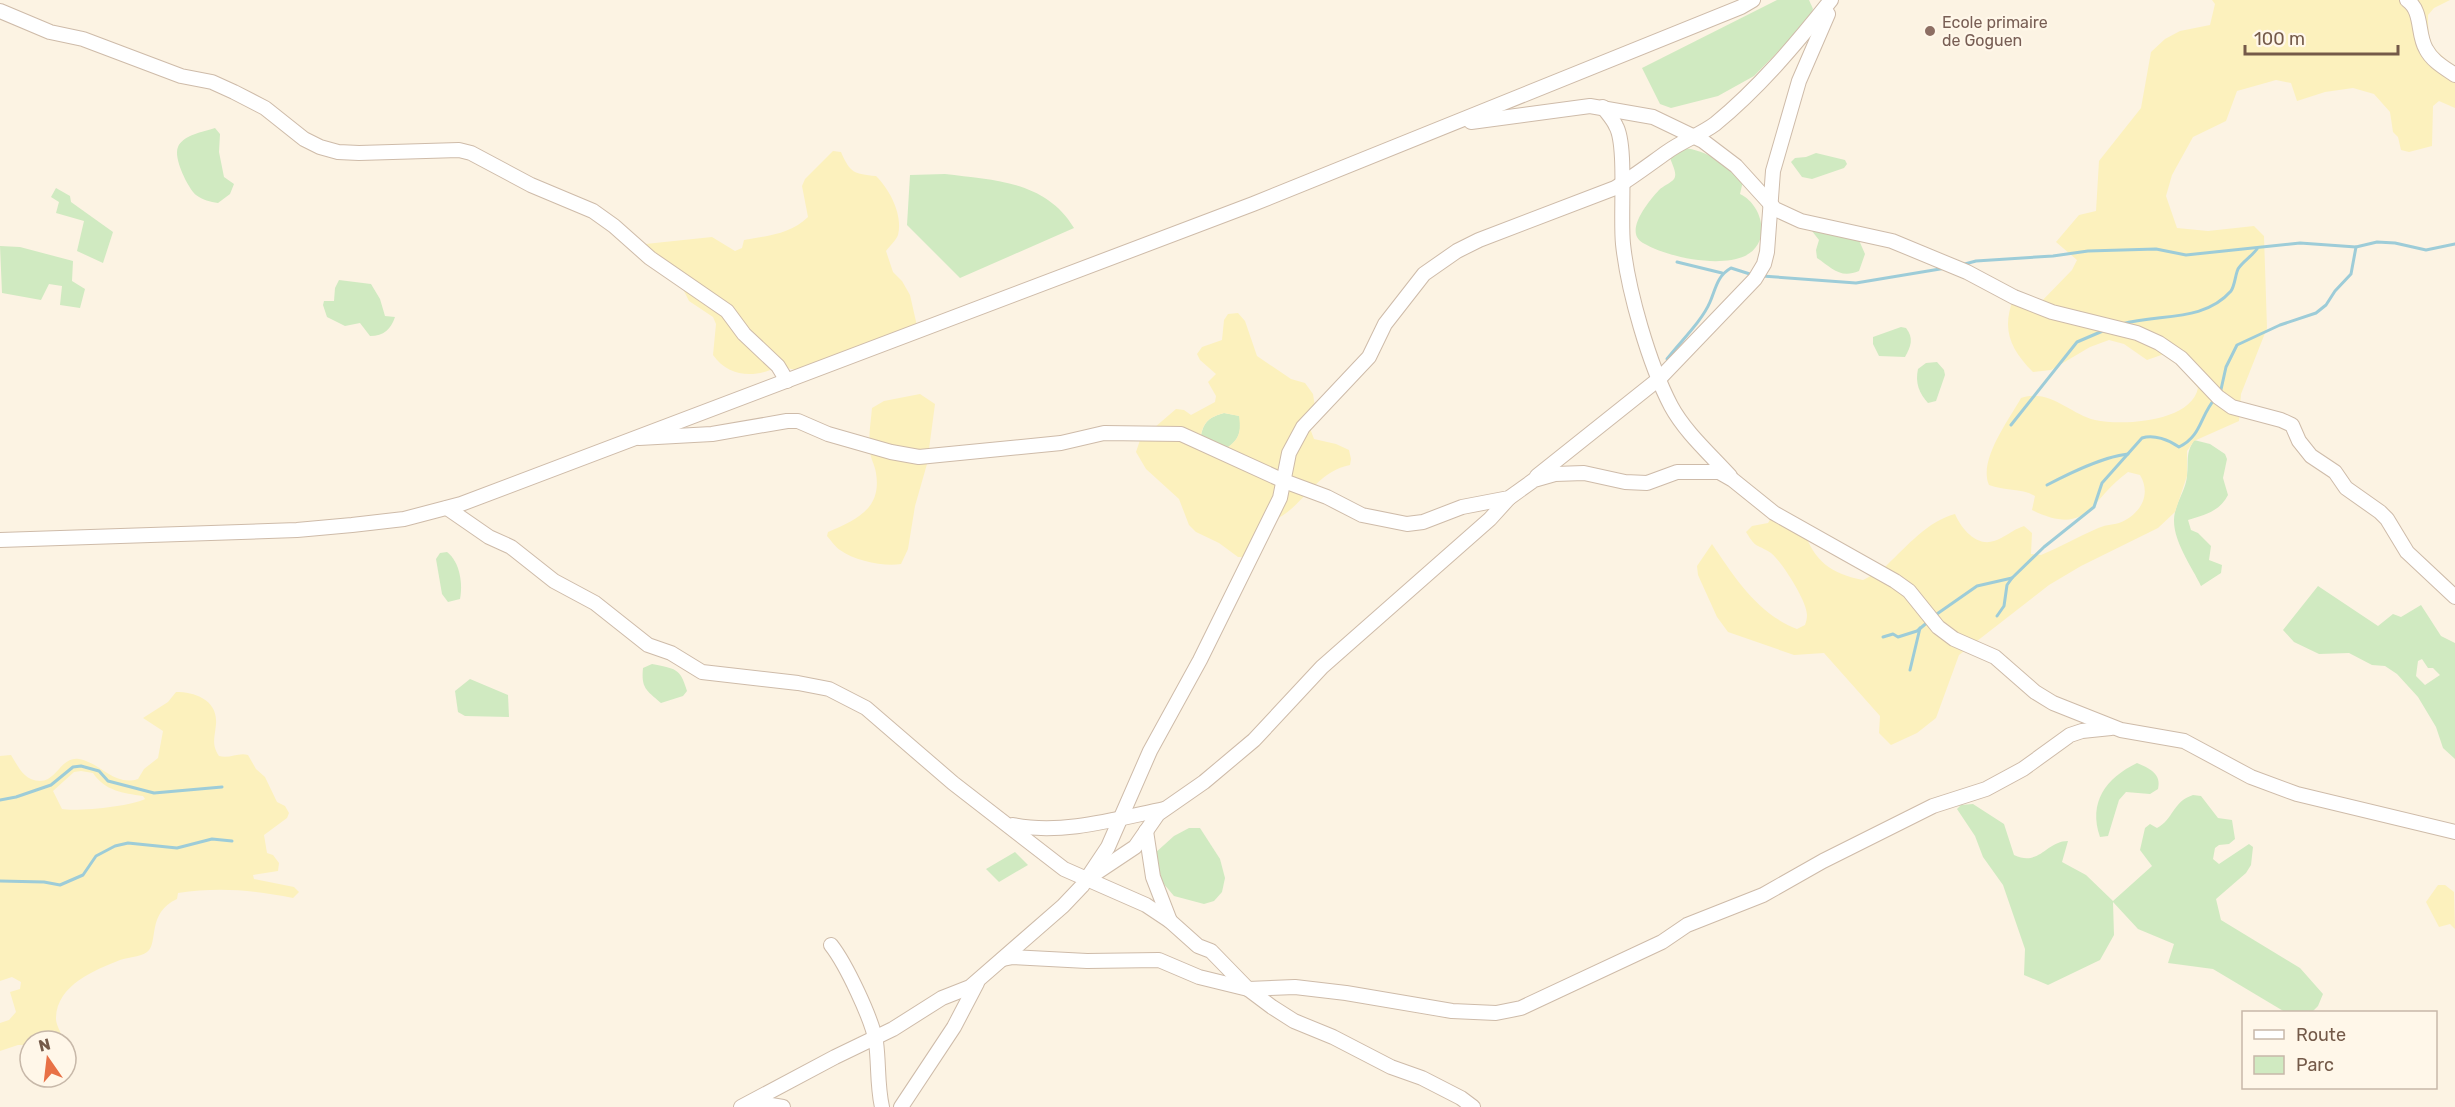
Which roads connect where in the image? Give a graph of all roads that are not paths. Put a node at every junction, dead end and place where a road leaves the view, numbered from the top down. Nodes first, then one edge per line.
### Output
1 (1753, 0) edge
2 (1833, 0) edge
3 (2407, 0) edge
4 (0, 11) edge
5 (2455, 75) edge
6 (1603, 107) junction
7 (1447, 126) junction
8 (1696, 137) junction
9 (1621, 185) junction
10 (1770, 205) junction
11 (1660, 378) junction
12 (787, 381) junction
13 (639, 438) junction
14 (1534, 480) junction
15 (1733, 480) junction
16 (1284, 481) junction
17 (1509, 498) junction
18 (447, 508) junction
19 (0, 540) edge
20 (2455, 597) edge
21 (2114, 727) junction
22 (1164, 808) junction
23 (1120, 818) junction
24 (1007, 824) junction
25 (1146, 831) junction
26 (2455, 832) edge
27 (1086, 880) junction
28 (1170, 921) junction
29 (831, 945) dead end
30 (1003, 959) junction
31 (980, 979) junction
32 (1248, 989) junction
33 (875, 1038) junction
34 (743, 1106) edge
35 (783, 1107) edge
36 (882, 1107) edge
37 (901, 1107) edge
38 (1473, 1107) edge

1 - 7 street
2 - 8 street
2 - 10 street
3 - 5 street
4 - 12 street
6 - 7 street
6 - 8 street
6 - 9 street
7 - 12 street
8 - 9 street
8 - 10 street
9 - 11 street
9 - 16 street
10 - 11 street
10 - 20 street
11 - 14 street
11 - 15 street
12 - 13 street
13 - 16 street
13 - 18 street
14 - 15 street
14 - 17 street
15 - 21 street
16 - 17 street
16 - 23 street
17 - 22 street
18 - 19 street
18 - 24 street
21 - 26 street
21 - 32 street
22 - 23 street
22 - 25 street
23 - 24 street
23 - 27 street
24 - 27 street
25 - 27 street
25 - 28 street
27 - 28 street
27 - 30 street
28 - 32 street
29 - 33 street
30 - 31 street
30 - 32 street
31 - 33 street
31 - 37 street
32 - 38 street
33 - 34 street
33 - 36 street
34 - 35 street

